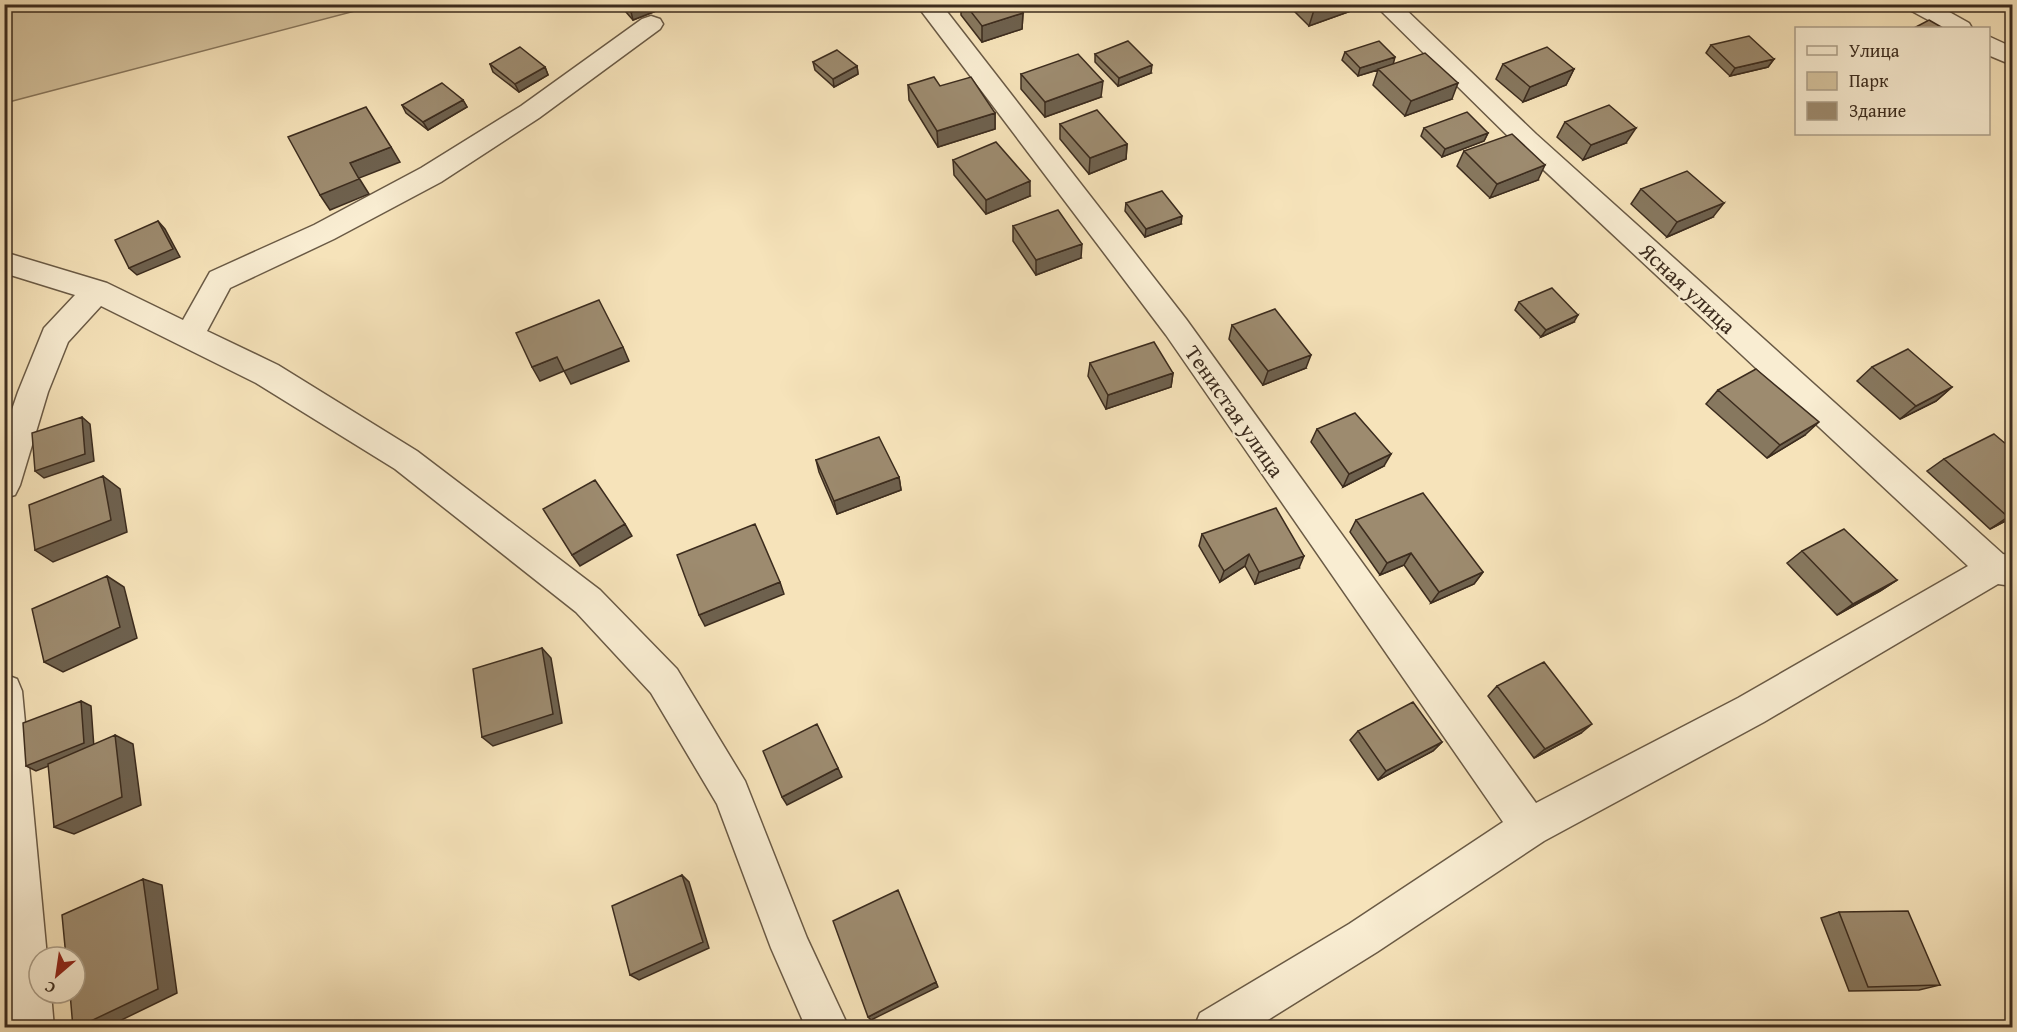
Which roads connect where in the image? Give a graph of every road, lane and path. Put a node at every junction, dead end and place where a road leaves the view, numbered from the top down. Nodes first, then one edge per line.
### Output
1 (928, 4) edge
2 (1386, 4) edge
3 (1916, 4) edge
4 (651, 24) dead end
5 (1958, 27) edge
6 (1990, 45) edge
7 (2013, 57) edge
8 (4, 262) edge
9 (97, 291) junction
10 (189, 337) junction
11 (4, 485) edge
12 (2003, 570) edge
13 (4, 691) edge
14 (1530, 827) junction
15 (33, 1028) edge
16 (828, 1028) edge
17 (1215, 1028) edge

1 - 14 street, Тенистая улица
2 - 12 street, Ясная улица
3 - 5 street
4 - 10 street
6 - 7 street
8 - 9 street
9 - 10 street
9 - 11 street
10 - 16 street
12 - 14 street
13 - 15 street
14 - 17 street

